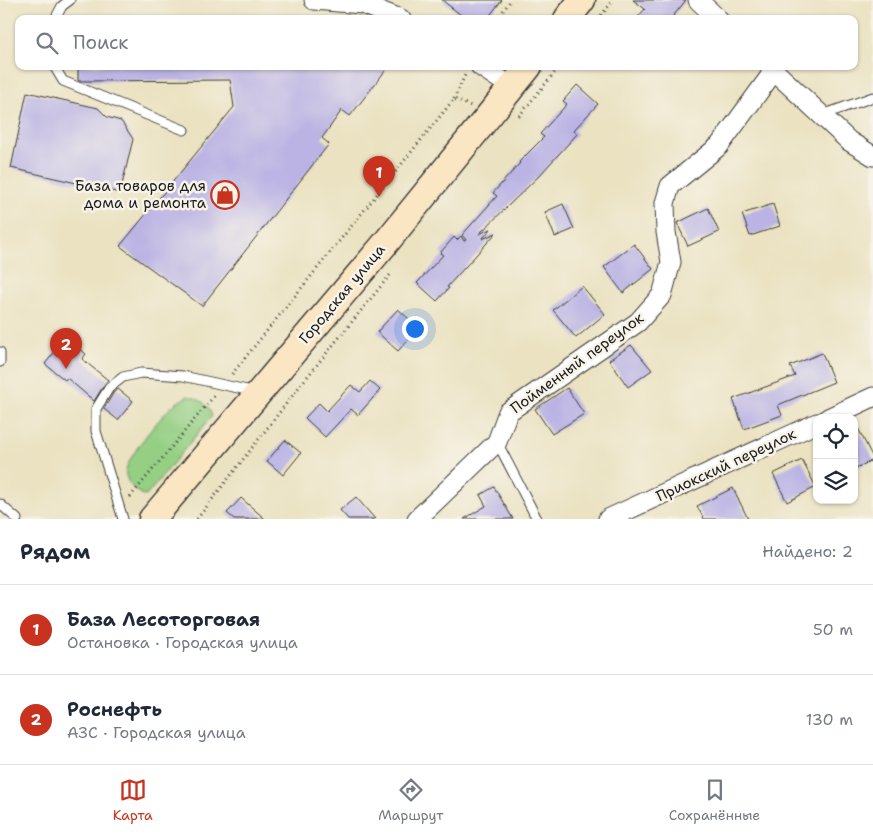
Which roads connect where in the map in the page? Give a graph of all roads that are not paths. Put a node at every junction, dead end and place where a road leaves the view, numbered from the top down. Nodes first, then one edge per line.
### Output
1 (70, 0) edge
2 (314, 0) edge
3 (582, 0) edge
4 (698, 0) edge
5 (57, 15) edge
6 (391, 15) edge
7 (570, 15) edge
8 (714, 15) edge
9 (56, 70) edge
10 (486, 70) edge
11 (526, 70) edge
12 (771, 70) edge
13 (773, 70) edge
14 (513, 88) junction
15 (873, 97) edge
16 (822, 115) junction
17 (184, 130) dead end
18 (873, 156) edge
19 (0, 352) edge
20 (0, 362) edge
21 (259, 392) junction
22 (873, 397) edge
23 (837, 414) edge
24 (813, 425) edge
25 (496, 442) junction
26 (0, 504) edge
27 (17, 519) edge
28 (124, 519) edge
29 (152, 519) edge
30 (417, 519) edge
31 (537, 519) edge
32 (608, 519) edge

1 - 5 lane
2 - 6 street
3 - 7 main road
4 - 8 street
9 - 17 lane
10 - 14 street
11 - 14 main road, Городская улица
12 - 25 street, Пойменный переулок
13 - 16 street
14 - 21 main road, Городская улица
15 - 16 lane
16 - 18 street
19 - 20 lane
21 - 28 lane
21 - 29 main road, Городская улица
22 - 23 street
24 - 32 street, Приокский переулок
25 - 30 street, Пойменный переулок
25 - 31 lane
26 - 27 lane

